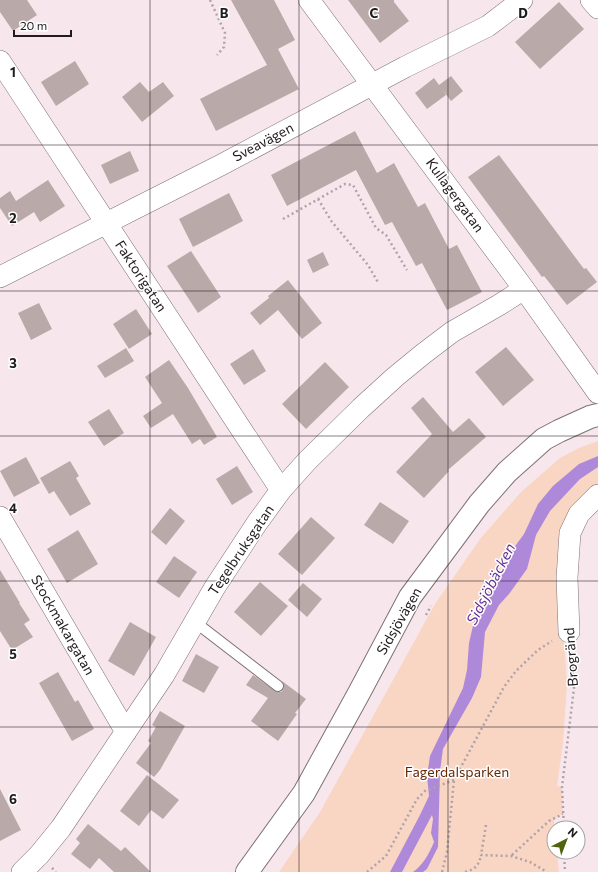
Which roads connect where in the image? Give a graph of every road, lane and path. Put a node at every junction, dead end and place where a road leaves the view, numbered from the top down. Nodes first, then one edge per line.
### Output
1 (210, 0) edge
2 (309, 0) edge
3 (522, 0) edge
4 (591, 0) edge
5 (598, 8) edge
6 (217, 55) dead end
7 (0, 61) edge
8 (373, 85) junction
9 (318, 199) junction
10 (283, 219) dead end
11 (106, 222) junction
12 (407, 270) dead end
13 (0, 277) edge
14 (379, 284) dead end
15 (524, 289) junction
16 (598, 392) edge
17 (598, 415) edge
18 (282, 490) junction
19 (598, 495) edge
20 (0, 517) edge
21 (434, 600) dead end
22 (423, 621) dead end
23 (195, 622) junction
24 (569, 632) junction
25 (278, 686) dead end
26 (126, 732) junction
27 (454, 780) junction
28 (563, 814) junction
29 (563, 820) edge
30 (486, 825) dead end
31 (481, 854) junction
32 (511, 856) junction
33 (564, 860) edge
34 (22, 872) edge
35 (247, 872) edge
36 (367, 872) edge
37 (442, 872) edge
38 (465, 872) edge
39 (547, 872) edge
40 (565, 872) edge

1 - 6 path
2 - 8 street, Kullagergatan
3 - 8 street, Sveavägen
4 - 5 street
7 - 11 street, Faktorigatan
8 - 11 street, Sveavägen
8 - 15 street, Kullagergatan
9 - 10 path
9 - 12 path
9 - 14 path
11 - 13 street, Sveavägen
11 - 18 street, Faktorigatan
15 - 16 street, Kullagergatan
15 - 18 street, Tegelbruksgatan
17 - 35 main road, Sidsjövägen
18 - 23 street, Tegelbruksgatan
19 - 24 street, Brogränd
20 - 26 street, Stockmakargatan
21 - 22 path
23 - 25 lane
23 - 26 street, Tegelbruksgatan
24 - 27 path
24 - 28 path, Brogränd
26 - 34 street, Tegelbruksgatan
27 - 36 path
27 - 37 path
28 - 29 path, Brogränd
28 - 32 path
30 - 31 path
31 - 32 path
31 - 38 path
32 - 39 path
33 - 40 path

